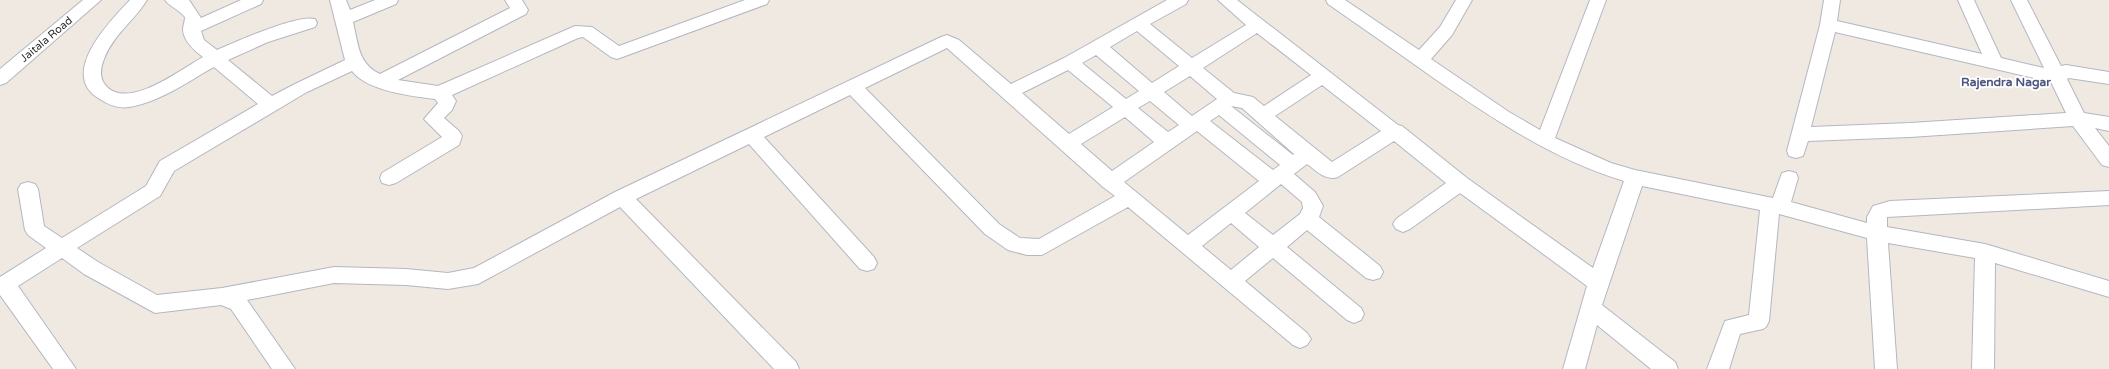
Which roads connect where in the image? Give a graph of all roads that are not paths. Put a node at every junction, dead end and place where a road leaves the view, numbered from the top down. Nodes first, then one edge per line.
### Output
1 (76, 0) edge
2 (93, 0) edge
3 (139, 0) edge
4 (173, 0) edge
5 (255, 0) edge
6 (338, 0) edge
7 (390, 0) edge
8 (513, 0) edge
9 (761, 0) edge
10 (1180, 0) edge
11 (1226, 0) edge
12 (1464, 0) edge
13 (1598, 0) edge
14 (1832, 0) edge
15 (1966, 0) edge
16 (2019, 0) edge
17 (1336, 1) edge
18 (344, 19) junction
19 (310, 23) dead end
20 (1138, 23) junction
21 (1258, 25) junction
22 (1828, 25) junction
23 (191, 29) junction
24 (1097, 46) junction
25 (216, 59) junction
26 (1420, 60) junction
27 (1070, 62) junction
28 (1994, 62) junction
29 (355, 63) junction
30 (0, 66) edge
31 (1191, 67) junction
32 (1324, 75) junction
33 (2057, 77) junction
34 (2109, 78) edge
35 (0, 79) edge
36 (380, 82) junction
37 (853, 87) junction
38 (1010, 92) junction
39 (1152, 92) junction
40 (440, 93) junction
41 (1224, 102) junction
42 (272, 106) junction
43 (1125, 109) junction
44 (1262, 116) junction
45 (2078, 119) junction
46 (1194, 123) junction
47 (2109, 124) edge
48 (1396, 131) junction
49 (1802, 134) junction
50 (752, 136) junction
51 (1545, 141) junction
52 (1167, 142) junction
53 (1067, 144) junction
54 (1796, 151) dead end
55 (2109, 160) edge
56 (1289, 169) junction
57 (1635, 177) junction
58 (388, 178) dead end
59 (1789, 178) dead end
60 (1110, 182) junction
61 (1460, 183) junction
62 (28, 189) dead end
63 (622, 197) junction
64 (1128, 198) junction
65 (2109, 198) edge
66 (1775, 206) junction
67 (1231, 212) junction
68 (1307, 219) junction
69 (1403, 224) dead end
70 (1876, 233) junction
71 (1188, 246) junction
72 (1274, 247) junction
73 (62, 249) junction
74 (1985, 252) junction
75 (867, 263) dead end
76 (1373, 272) dead end
77 (1230, 282) junction
78 (1598, 283) junction
79 (3, 286) edge
80 (2109, 288) edge
81 (230, 300) junction
82 (1591, 308) junction
83 (1354, 314) dead end
84 (1300, 339) dead end
85 (65, 369) edge
86 (284, 369) edge
87 (788, 369) edge
88 (1574, 369) edge
89 (1667, 369) edge
90 (1718, 369) edge
91 (1886, 369) edge
92 (1983, 369) edge

1 - 30 street, Jaitala Road
2 - 35 street, Jaitala Road
3 - 25 street
4 - 23 street
5 - 23 street
6 - 18 street
7 - 18 street
8 - 36 street
9 - 40 street
10 - 20 street
11 - 21 street
12 - 26 street
13 - 51 street
14 - 22 street
15 - 28 street
16 - 33 street
17 - 26 street
18 - 29 street
19 - 25 street
20 - 24 street
20 - 31 street
21 - 31 street
21 - 32 street
22 - 28 street
22 - 49 street
23 - 25 street
24 - 27 street
24 - 39 street
25 - 42 street
26 - 51 street
27 - 38 street
27 - 43 street
28 - 33 street
29 - 36 street
29 - 42 street
31 - 39 street
31 - 41 street
32 - 44 street
32 - 48 street
33 - 34 street
33 - 45 street
36 - 40 street
37 - 38 street
37 - 50 street
37 - 64 street
38 - 53 street
39 - 43 street
39 - 46 street
40 - 58 street
41 - 44 street
41 - 46 street
41 - 56 street
42 - 73 street
43 - 52 street
43 - 53 street
44 - 56 street
45 - 47 street
45 - 49 street
45 - 55 street
46 - 52 street
46 - 56 street
48 - 56 street
48 - 61 street
49 - 54 street
50 - 63 street
50 - 75 street
51 - 57 street
52 - 60 street
53 - 60 street
56 - 67 street
56 - 68 street
57 - 66 street
57 - 78 street
59 - 66 street
60 - 64 street
61 - 69 street
61 - 78 street
62 - 73 street
63 - 81 street
63 - 87 street
64 - 71 street
65 - 70 street
66 - 70 street
66 - 90 street
67 - 71 street
67 - 72 street
68 - 72 street
68 - 76 street
70 - 74 street
70 - 91 street
71 - 77 street
72 - 77 street
72 - 83 street
73 - 79 street
73 - 81 street
74 - 80 street
74 - 92 street
77 - 84 street
78 - 82 street
79 - 85 street
81 - 86 street
82 - 88 street
82 - 89 street

